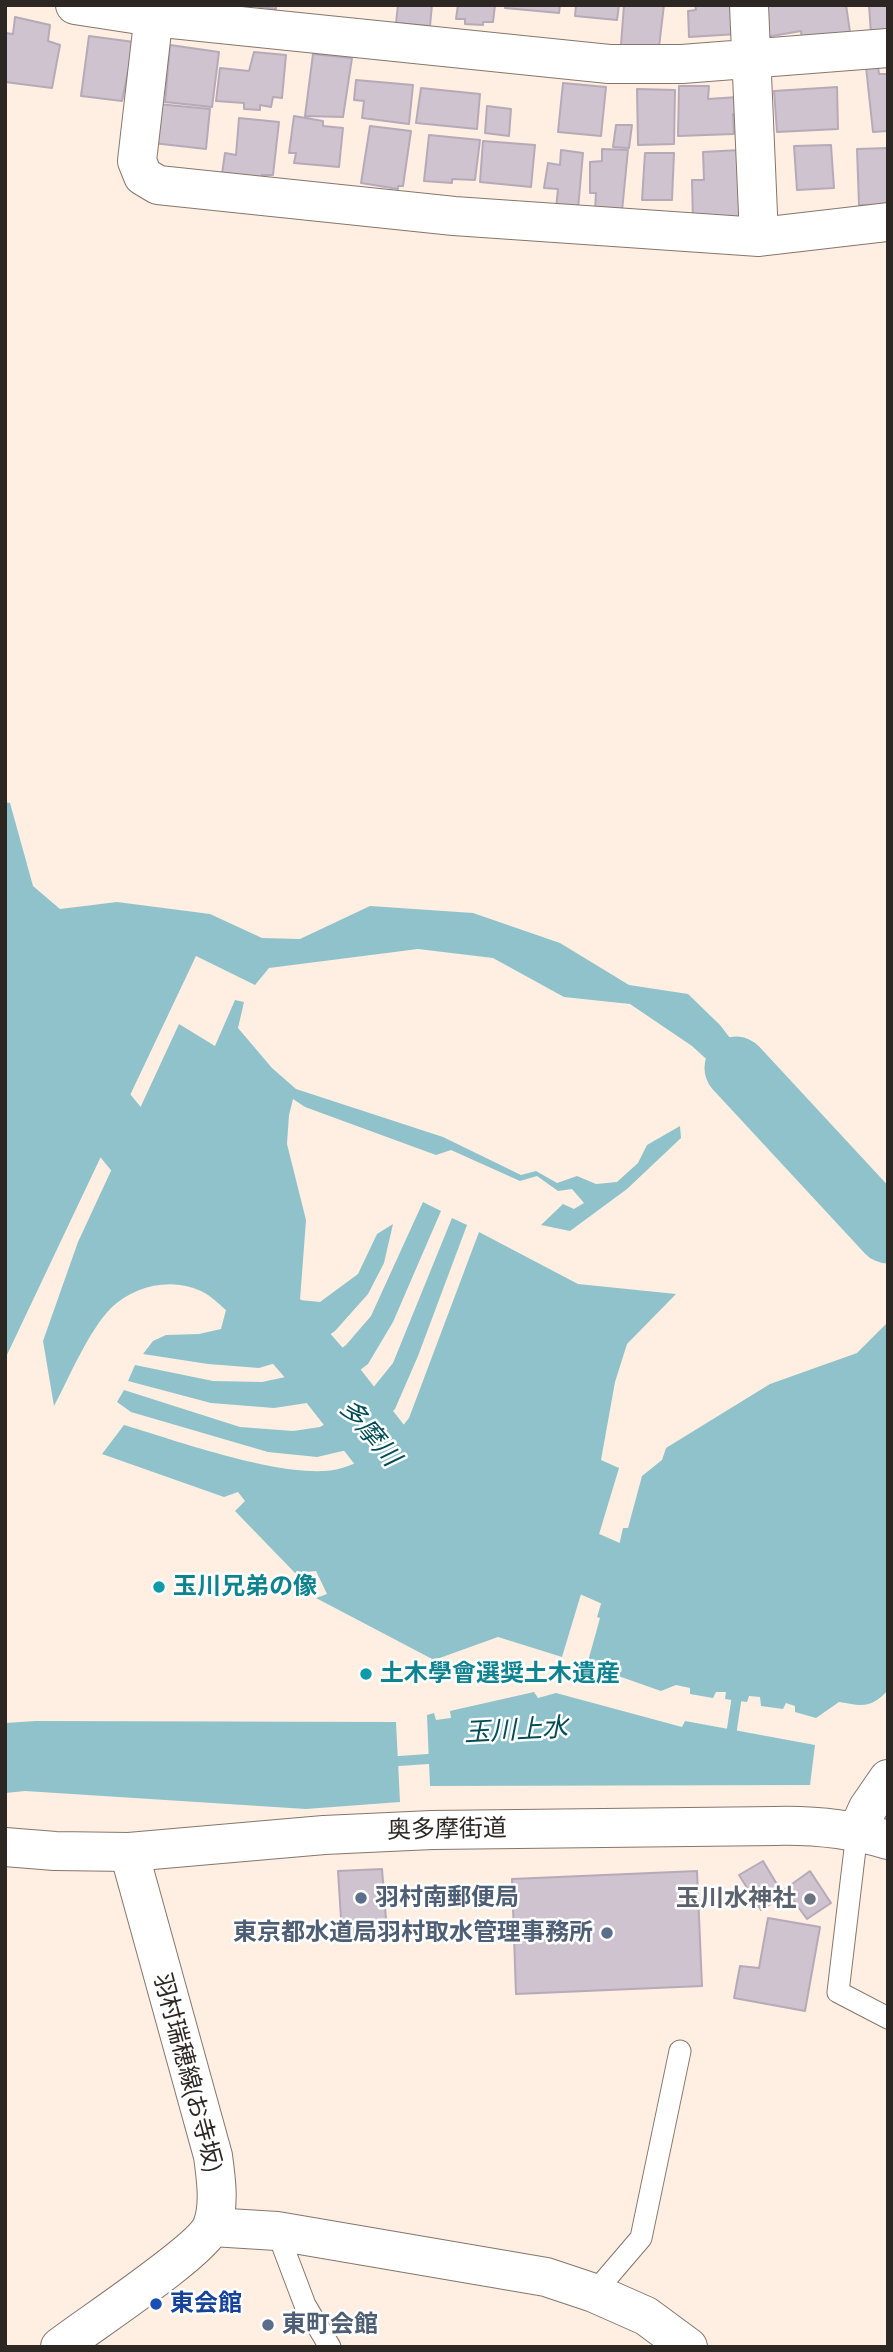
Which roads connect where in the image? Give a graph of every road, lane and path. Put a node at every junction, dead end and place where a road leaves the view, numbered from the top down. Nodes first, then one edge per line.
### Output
1 (75, 5) edge
2 (749, 5) edge
3 (154, 11) edge
4 (888, 48) edge
5 (751, 58) junction
6 (888, 222) edge
7 (759, 237) junction
8 (888, 1779) edge
9 (872, 1836) edge
10 (5, 1847) edge
11 (130, 1852) junction
12 (888, 2018) edge
13 (680, 2051) dead end
14 (212, 2227) junction
15 (277, 2231) junction
16 (594, 2293) junction
17 (73, 2342) edge
18 (330, 2347) edge
19 (688, 2347) edge

1 - 3 street
2 - 5 street
3 - 5 street
3 - 7 street
4 - 5 street
5 - 7 street
6 - 7 street
8 - 9 street
9 - 11 street, 奥多摩街道
9 - 12 lane
10 - 11 street, 奥多摩街道
11 - 14 street, 羽村瑞穂線(お寺坂)
13 - 16 lane
14 - 15 street
14 - 17 street
15 - 16 street
15 - 18 lane
16 - 19 street

